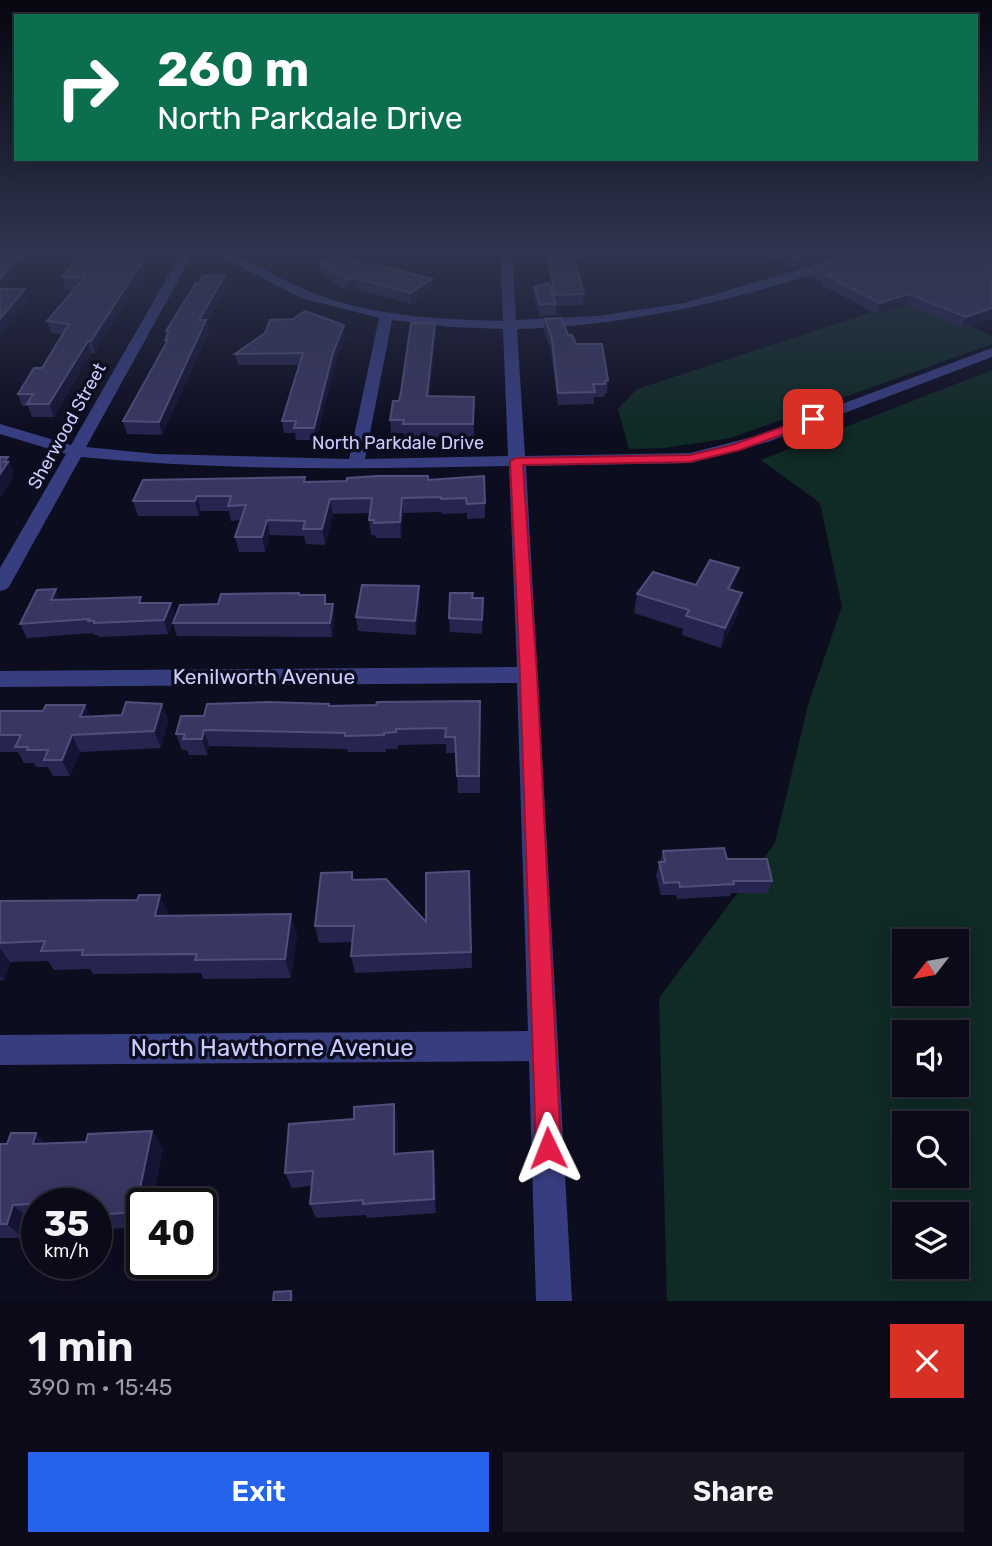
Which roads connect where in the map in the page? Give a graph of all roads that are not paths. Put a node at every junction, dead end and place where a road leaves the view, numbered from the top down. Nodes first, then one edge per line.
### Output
1 (155, 311) edge
2 (367, 311) edge
3 (509, 311) edge
4 (666, 311) edge
5 (386, 315) junction
6 (510, 324) junction
7 (992, 352) edge
8 (0, 429) edge
9 (75, 451) junction
10 (516, 461) junction
11 (356, 464) junction
12 (0, 585) edge
13 (528, 675) junction
14 (0, 679) edge
15 (544, 1046) junction
16 (0, 1050) edge
17 (554, 1301) edge

1 - 9 street, Sherwood Street
2 - 5 street
3 - 6 street
4 - 6 street
5 - 6 street
5 - 11 street
6 - 10 street
7 - 10 street, North Parkdale Drive
8 - 9 street, North Parkdale Drive
9 - 11 street, North Parkdale Drive
9 - 12 street, Sherwood Street
10 - 11 street, North Parkdale Drive
10 - 13 street
13 - 14 street, Kenilworth Avenue
13 - 15 street
15 - 16 street, North Hawthorne Avenue
15 - 17 street

